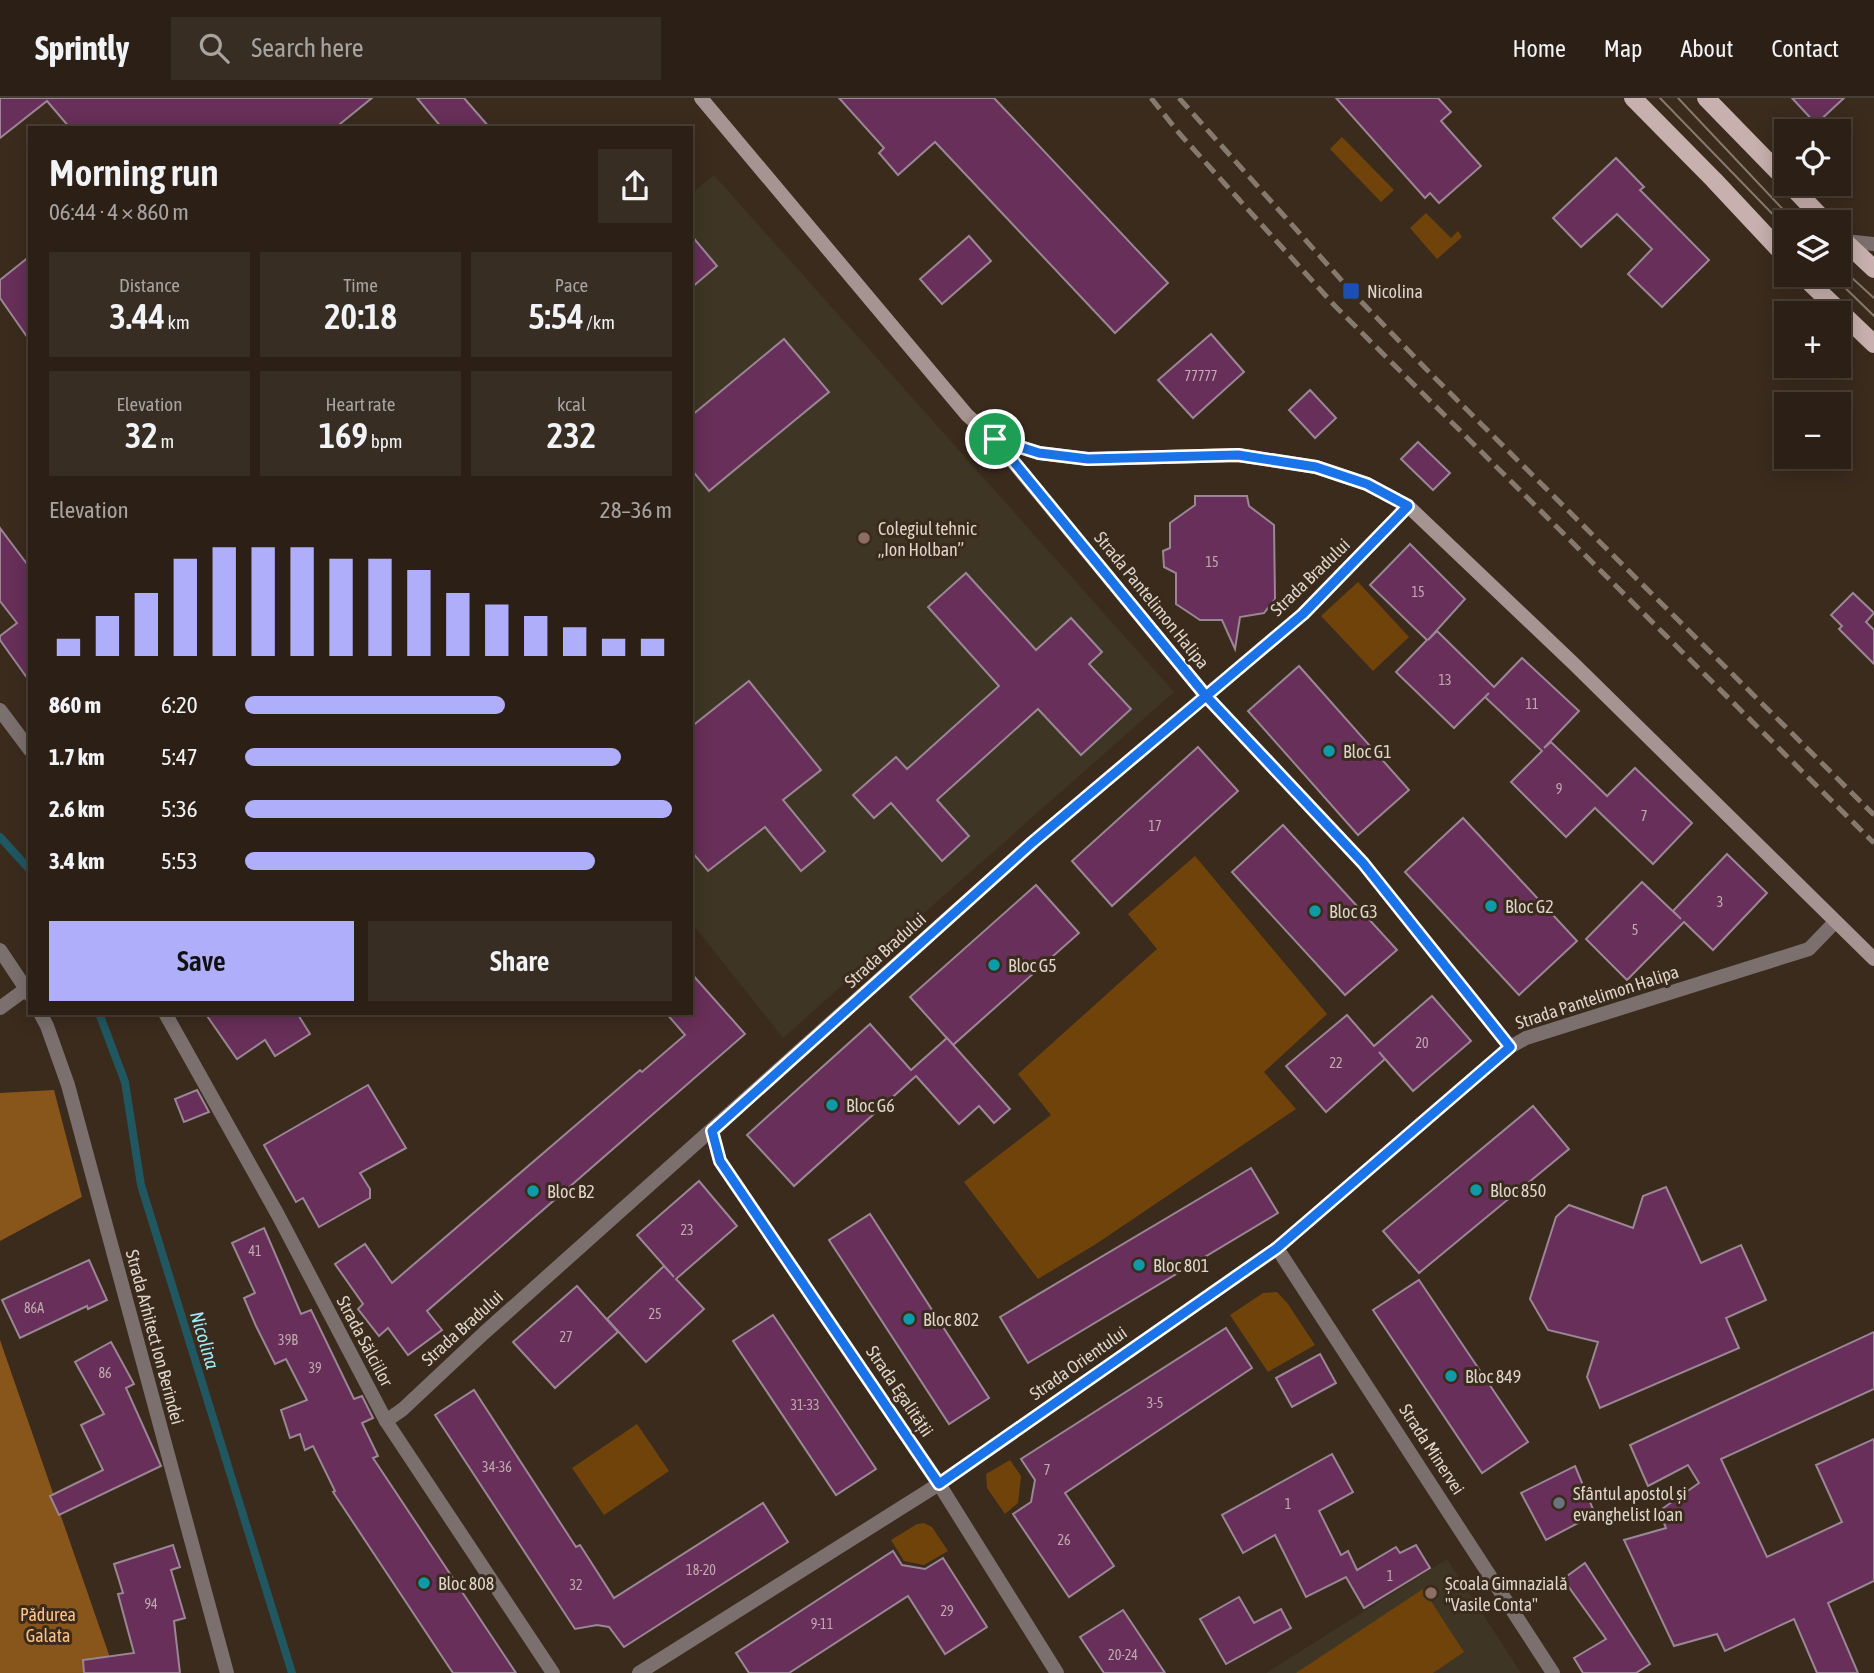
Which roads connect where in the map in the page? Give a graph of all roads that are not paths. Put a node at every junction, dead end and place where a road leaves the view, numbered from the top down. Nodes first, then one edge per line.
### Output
1 (701, 98) edge
2 (1633, 98) edge
3 (1706, 98) edge
4 (1774, 168) edge
5 (1801, 196) edge
6 (1815, 210) edge
7 (1851, 240) edge
8 (1774, 244) edge
9 (1874, 244) edge
10 (1851, 247) edge
11 (1874, 269) edge
12 (1815, 287) edge
13 (1874, 344) edge
14 (995, 439) junction
15 (1408, 506) junction
16 (1206, 696) junction
17 (0, 710) edge
18 (28, 747) edge
19 (1835, 922) junction
20 (0, 950) edge
21 (1874, 958) edge
22 (28, 992) edge
23 (0, 1008) edge
24 (41, 1015) edge
25 (165, 1015) edge
26 (1510, 1047) junction
27 (712, 1131) junction
28 (1277, 1248) junction
29 (386, 1421) junction
30 (939, 1484) junction
31 (227, 1673) edge
32 (553, 1673) edge
33 (639, 1673) edge
34 (1056, 1673) edge
35 (1553, 1673) edge

1 - 14 street, Strada Pantelimon Halipa
2 - 8 main road
3 - 4 main road
5 - 6 main road
7 - 9 street
10 - 11 main road
12 - 13 main road
14 - 15 street
14 - 16 street, Strada Pantelimon Halipa
15 - 16 street, Strada Bradului
15 - 19 street
16 - 26 street, Strada Pantelimon Halipa
16 - 27 street, Strada Bradului
17 - 18 street
19 - 21 street
19 - 26 street, Strada Pantelimon Halipa
20 - 22 street
22 - 23 street
24 - 31 street, Strada Arhitect Ion Berindei
25 - 29 street, Strada Sălciilor
26 - 28 street, Strada Orientului
27 - 29 street, Strada Bradului
27 - 30 street, Strada Egalității
28 - 30 street, Strada Orientului
28 - 35 street, Strada Minervei
29 - 32 street, Strada Sălciilor
30 - 33 street, Strada Orientului
30 - 34 street, Strada Egalității

